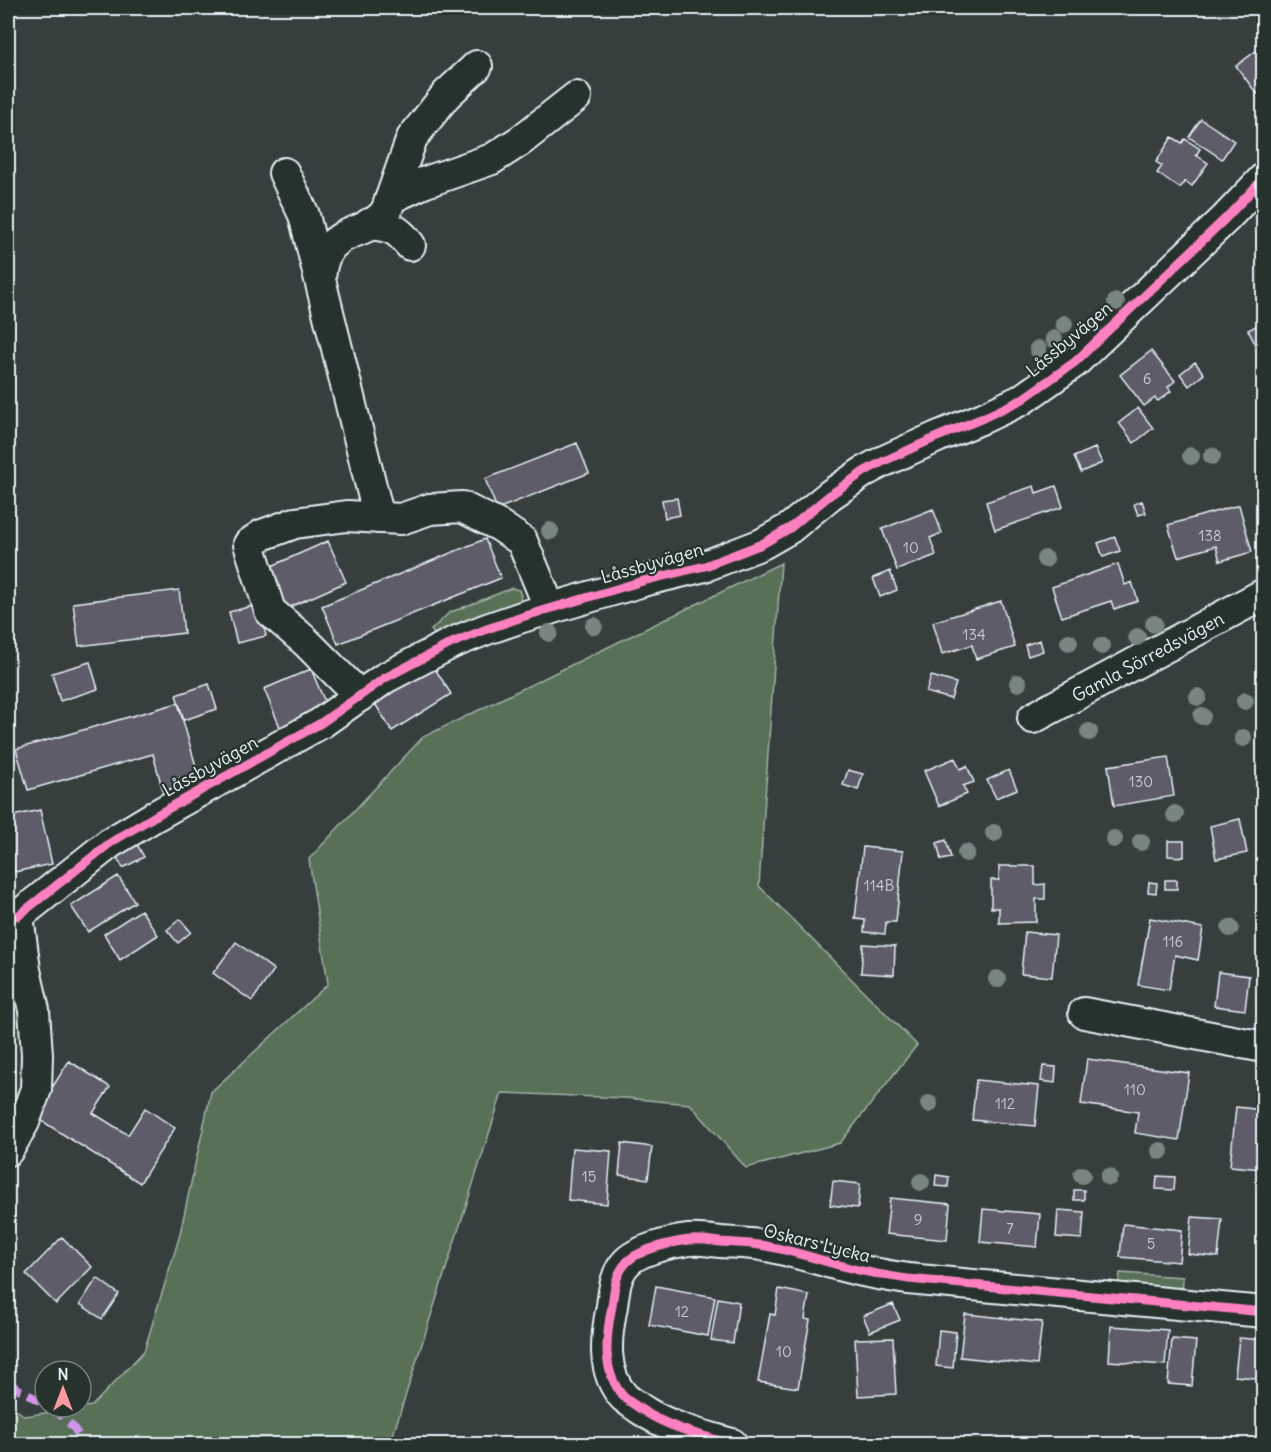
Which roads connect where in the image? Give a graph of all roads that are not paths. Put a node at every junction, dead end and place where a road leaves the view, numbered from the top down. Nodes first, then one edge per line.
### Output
1 (477, 66) dead end
2 (576, 97) dead end
3 (284, 172) dead end
4 (1263, 178) edge
5 (391, 198) junction
6 (369, 224) junction
7 (410, 245) dead end
8 (320, 278) junction
9 (379, 518) junction
10 (1263, 594) edge
11 (550, 609) junction
12 (360, 696) junction
13 (1034, 718) dead end
14 (13, 914) edge
15 (1084, 1013) dead end
16 (1263, 1047) edge
17 (8, 1150) edge
18 (1263, 1312) edge
19 (732, 1444) edge

1 - 5 street
2 - 5 street
3 - 8 street
4 - 11 street, Låssbyvägen
5 - 6 street
6 - 7 street
6 - 8 street
8 - 9 street
9 - 11 street
9 - 12 street
10 - 13 street, Gamla Sörredsvägen
11 - 12 street, Låssbyvägen
12 - 14 street, Låssbyvägen
14 - 17 street, Låssbyvägen
15 - 16 street
18 - 19 street, Oskars Lycka

